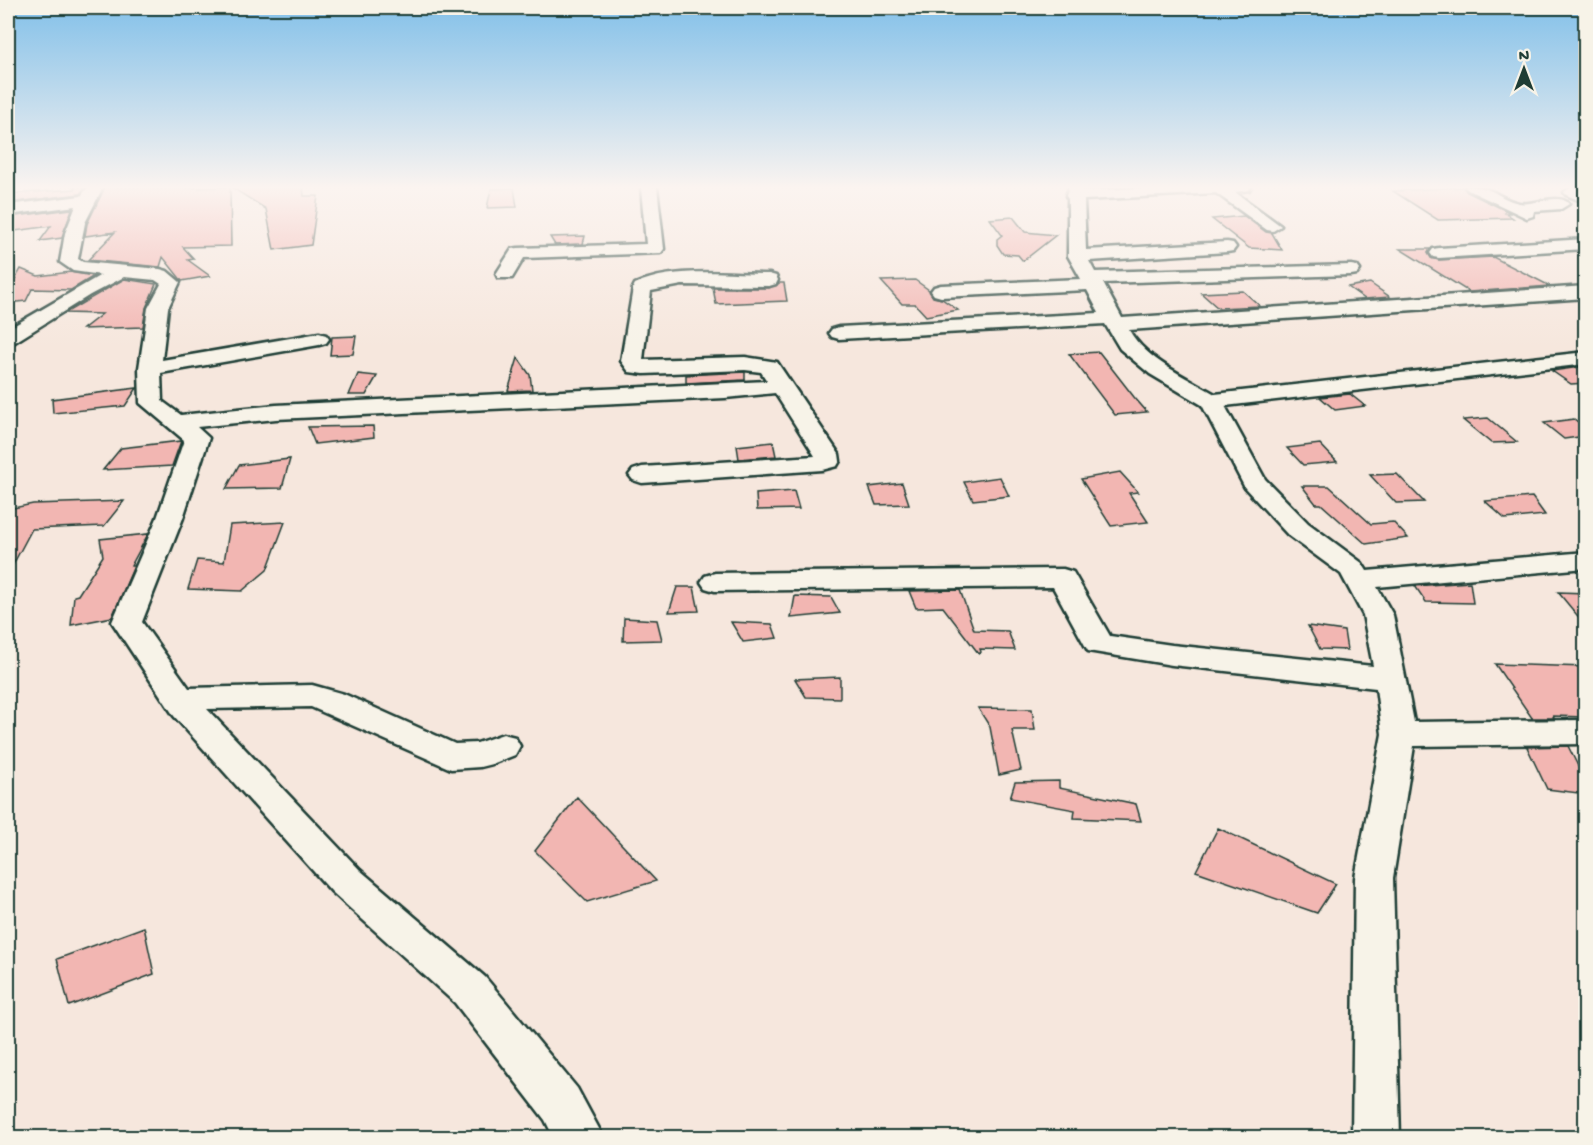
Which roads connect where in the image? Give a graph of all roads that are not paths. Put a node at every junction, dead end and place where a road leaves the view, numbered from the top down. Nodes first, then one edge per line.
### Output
1 (72, 240) edge
2 (654, 240) edge
3 (1082, 240) edge
4 (1586, 244) edge
5 (1227, 247) dead end
6 (1439, 253) dead end
7 (1351, 270) dead end
8 (122, 271) junction
9 (1087, 273) junction
10 (505, 274) dead end
11 (769, 280) dead end
12 (941, 291) dead end
13 (1586, 292) edge
14 (1113, 322) junction
15 (839, 333) dead end
16 (8, 338) edge
17 (319, 339) dead end
18 (1586, 358) edge
19 (150, 368) junction
20 (781, 386) junction
21 (1211, 401) junction
22 (177, 422) junction
23 (642, 475) dead end
24 (1586, 560) edge
25 (1358, 580) junction
26 (715, 582) dead end
27 (1391, 679) junction
28 (180, 699) junction
29 (1586, 732) edge
30 (1399, 734) junction
31 (503, 746) dead end
32 (580, 1137) edge
33 (1376, 1137) edge

1 - 8 street
2 - 10 street
3 - 9 street
4 - 6 street
5 - 9 street
7 - 9 street
8 - 16 street
8 - 19 street
9 - 12 street
9 - 14 street
11 - 20 street
13 - 14 street
14 - 15 street
14 - 21 street
17 - 19 street
18 - 21 street
19 - 22 street
20 - 22 street
20 - 23 street
21 - 25 street
22 - 28 street
24 - 25 street
25 - 27 street
26 - 27 street
27 - 30 street
28 - 31 street
28 - 32 street
29 - 30 street
30 - 33 street

